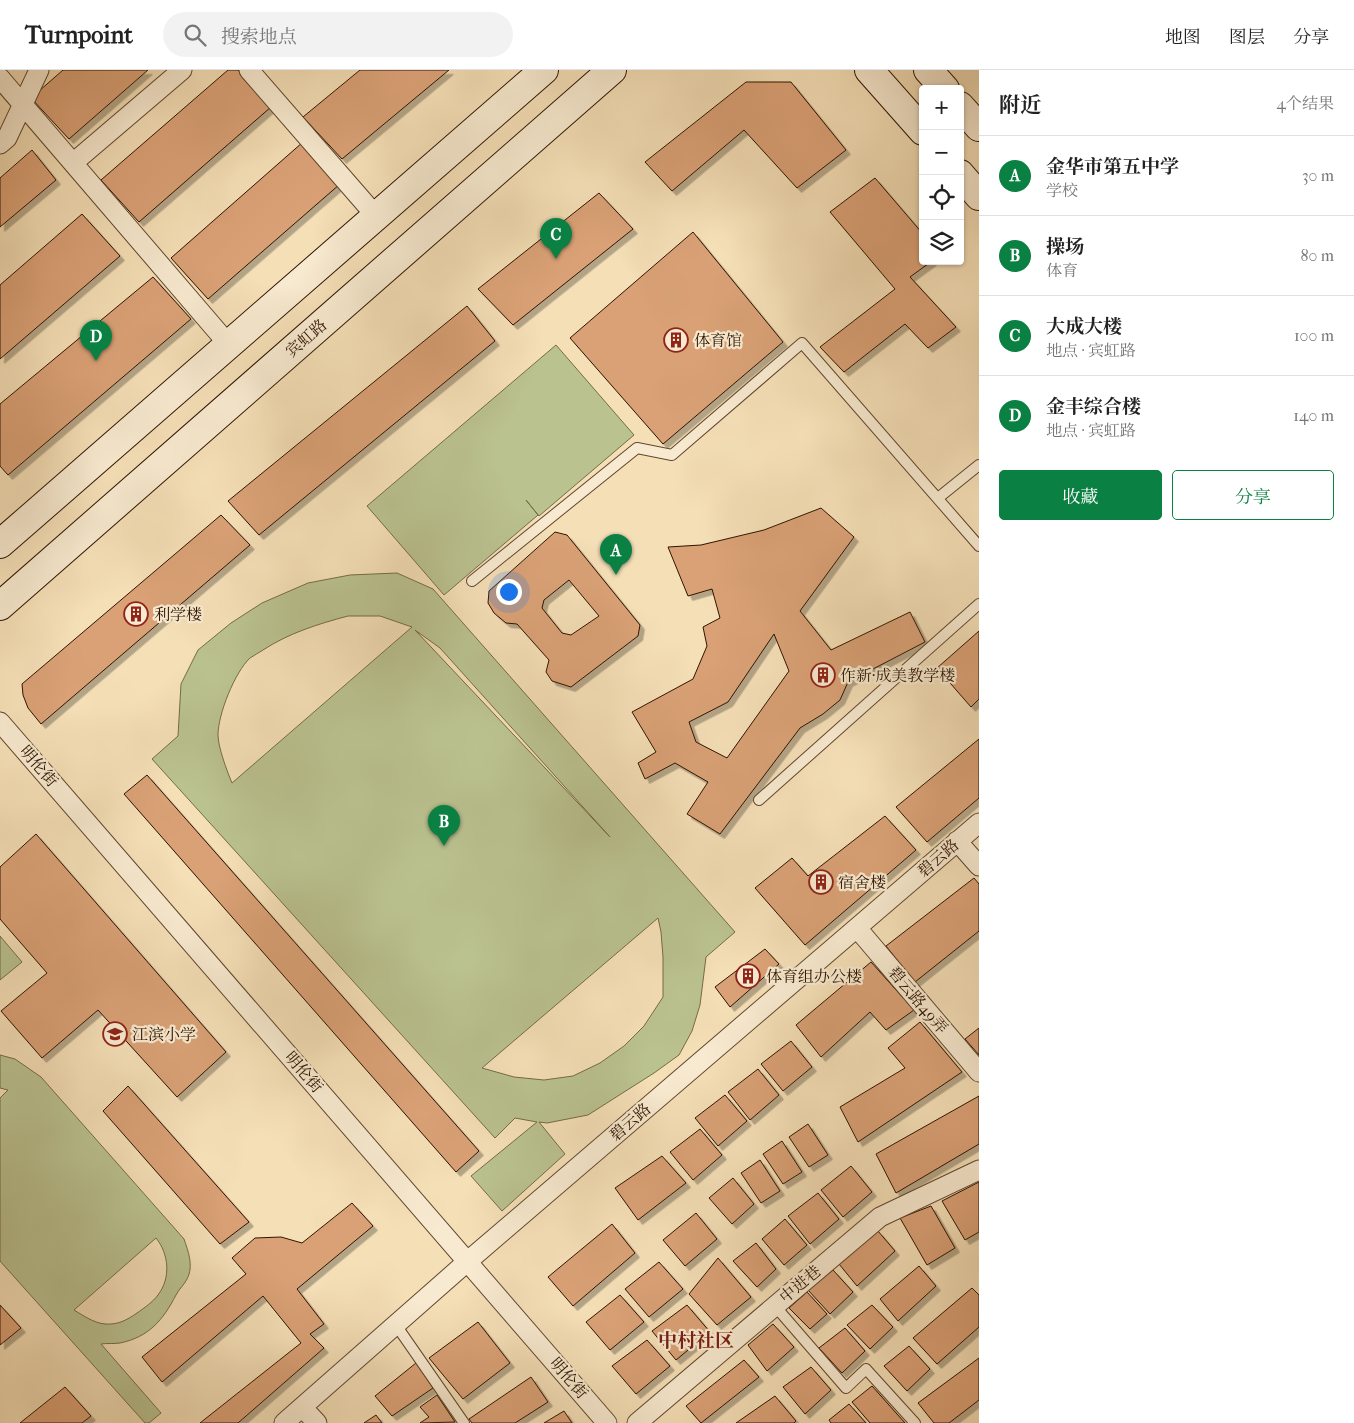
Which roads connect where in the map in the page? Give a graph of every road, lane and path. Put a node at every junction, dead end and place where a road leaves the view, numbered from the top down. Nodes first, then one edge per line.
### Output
1 (40, 70) edge
2 (182, 70) edge
3 (249, 70) edge
4 (544, 70) edge
5 (612, 70) edge
6 (869, 70) edge
7 (928, 70) edge
8 (0, 78) edge
9 (941, 85) edge
10 (23, 105) junction
11 (964, 110) edge
12 (979, 127) edge
13 (922, 130) edge
14 (0, 144) edge
15 (73, 163) junction
16 (961, 175) edge
17 (979, 196) edge
18 (376, 216) junction
19 (228, 345) junction
20 (979, 465) edge
21 (938, 498) junction
22 (2, 539) edge
23 (979, 546) edge
24 (472, 581) dead end
25 (979, 604) edge
26 (0, 606) edge
27 (0, 722) edge
28 (759, 800) dead end
29 (979, 823) edge
30 (957, 841) junction
31 (979, 866) edge
32 (856, 928) junction
33 (979, 1072) edge
34 (979, 1170) edge
35 (468, 1261) junction
36 (775, 1306) junction
37 (396, 1325) junction
38 (302, 1406) junction
39 (284, 1423) edge
40 (317, 1423) edge
41 (464, 1423) edge
42 (607, 1423) edge
43 (637, 1423) edge
44 (916, 1423) edge

1 - 10 street
2 - 15 street
3 - 18 street
4 - 18 main road
5 - 26 main road, 宾虹路
6 - 13 main road
7 - 9 main road
8 - 10 street
10 - 14 street
10 - 15 street
11 - 12 main road
15 - 19 street
16 - 17 main road
18 - 19 main road
19 - 22 main road
20 - 21 lane
21 - 23 lane
21 - 24 lane
25 - 28 lane
27 - 35 street, 明伦街
29 - 30 street, 碧云路
30 - 31 street
30 - 32 street, 碧云路
32 - 33 street, 碧云路49弄
32 - 35 street, 碧云路
34 - 36 street, 中进巷
35 - 37 street, 碧云路
35 - 42 street, 明伦街
36 - 43 street, 中进巷
36 - 44 lane
37 - 38 street, 碧云路
37 - 41 lane
38 - 39 street, 碧云路
38 - 40 street

